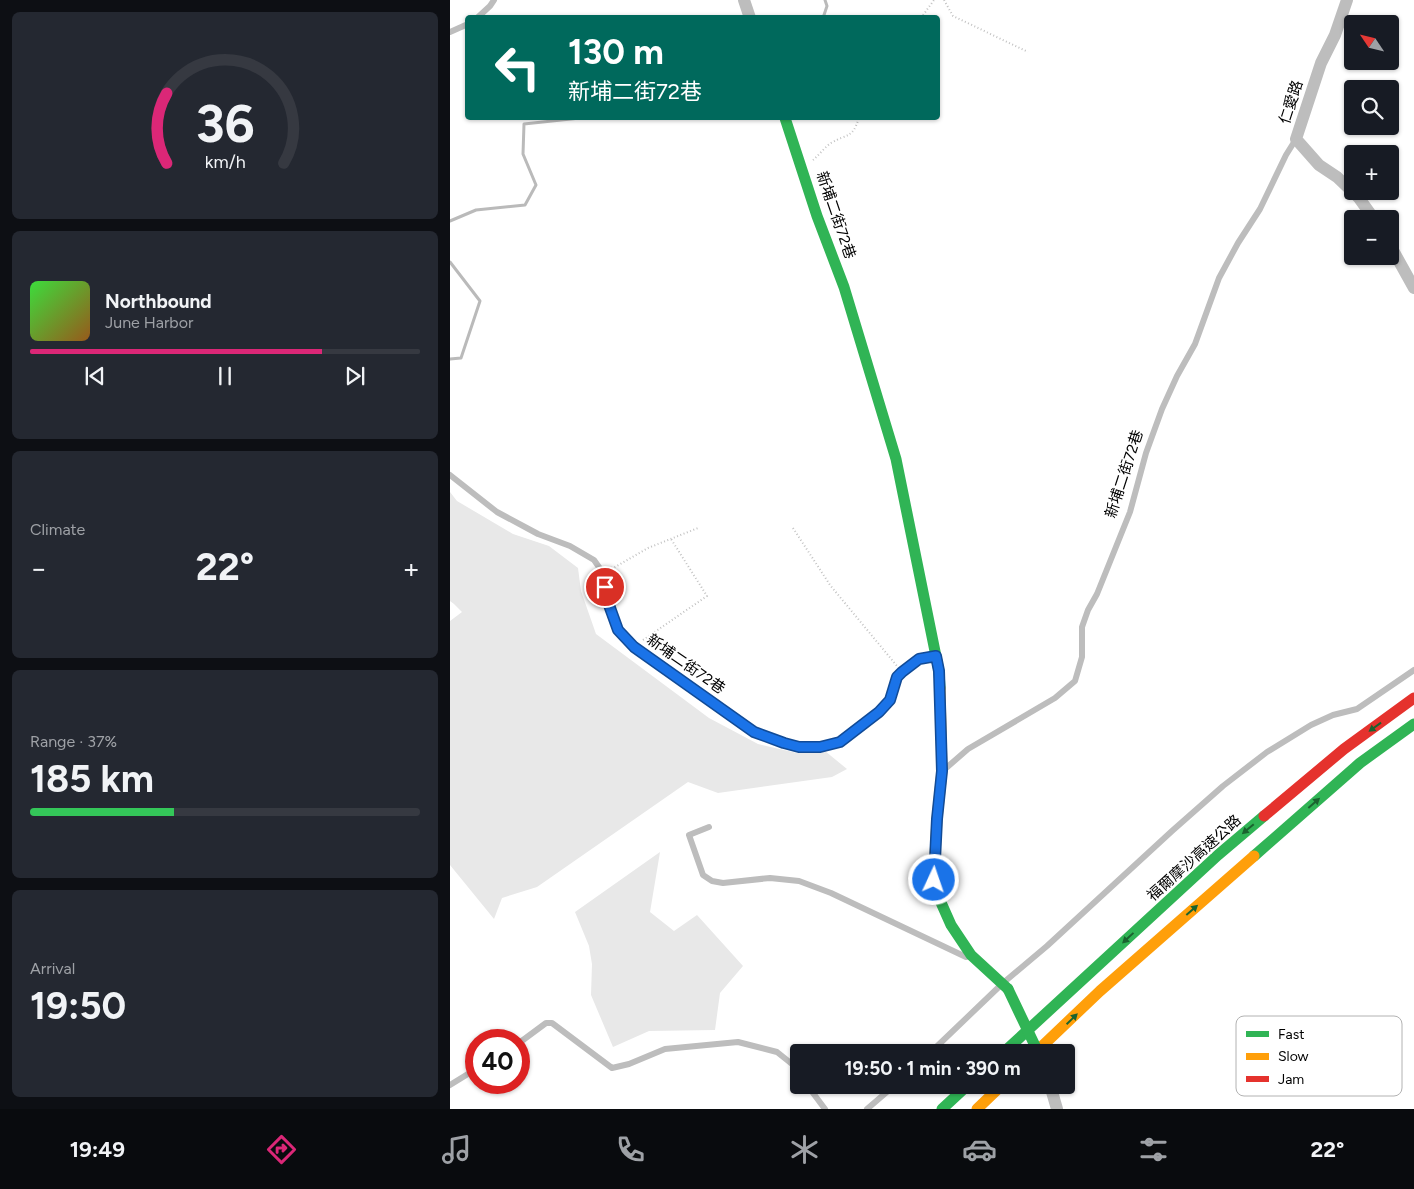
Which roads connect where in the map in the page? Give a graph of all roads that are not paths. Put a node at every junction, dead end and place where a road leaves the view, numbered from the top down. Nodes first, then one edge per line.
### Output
1 (494, 0) edge
2 (744, 0) edge
3 (1347, 0) edge
4 (480, 15) edge
5 (749, 15) edge
6 (465, 25) edge
7 (450, 32) edge
8 (786, 120) edge
9 (1296, 139) junction
10 (1368, 210) edge
11 (1399, 261) edge
12 (1414, 288) edge
13 (450, 475) edge
14 (936, 656) junction
15 (1414, 670) edge
16 (1414, 698) edge
17 (1414, 724) edge
18 (942, 771) junction
19 (709, 828) dead end
20 (982, 965) junction
21 (1005, 986) junction
22 (530, 1035) edge
23 (940, 1044) edge
24 (1013, 1044) edge
25 (1034, 1044) edge
26 (1045, 1044) edge
27 (790, 1062) edge
28 (465, 1076) edge
29 (450, 1085) edge
30 (814, 1094) edge
31 (884, 1094) edge
32 (958, 1094) edge
33 (993, 1094) edge
34 (825, 1109) edge
35 (867, 1109) edge
36 (942, 1109) edge
37 (977, 1109) edge

1 - 4 lane
2 - 5 street
3 - 9 street, 仁愛路
6 - 7 lane
8 - 14 main road, 新埔二街72巷
9 - 10 street, 仁愛路
9 - 18 lane, 新埔二街72巷
11 - 12 street
13 - 14 lane, 新埔二街72巷
14 - 18 main road, 新埔二街72巷
15 - 21 lane
16 -> 24 main road, 福爾摩沙高速公路
26 -> 17 main road
18 - 20 main road, 新埔二街72巷
19 - 20 lane, 新埔二街72巷
20 - 21 main road, 新埔二街72巷
21 - 23 lane
21 - 25 main road, bridge
22 - 27 lane
28 - 29 lane
30 - 34 lane
31 - 35 lane
32 - 36 main road
33 - 37 main road

